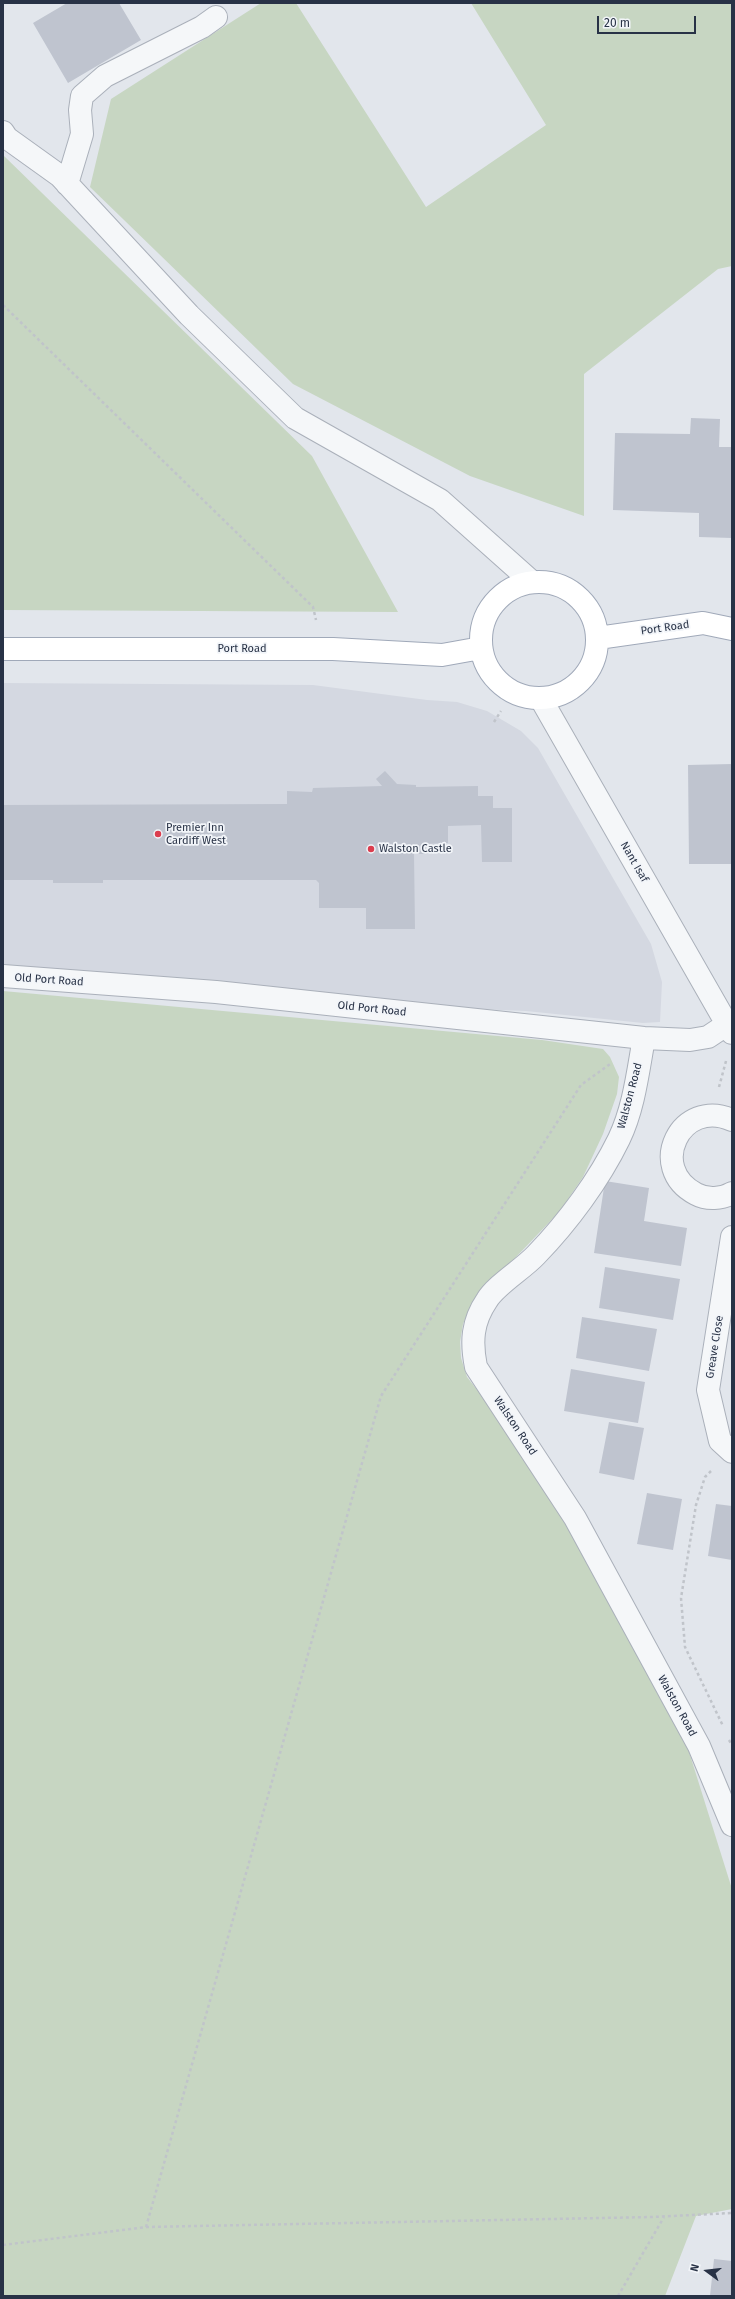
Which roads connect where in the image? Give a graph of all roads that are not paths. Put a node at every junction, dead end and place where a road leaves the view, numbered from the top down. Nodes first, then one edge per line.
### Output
1 (216, 17) dead end
2 (3, 132) edge
3 (67, 184) junction
4 (532, 582) junction
5 (732, 629) edge
6 (598, 638) junction
7 (481, 648) junction
8 (3, 649) edge
9 (541, 699) junction
10 (3, 976) edge
11 (729, 1029) edge
12 (644, 1038) junction
13 (732, 1120) edge
14 (732, 1193) edge
15 (732, 1237) edge
16 (731, 1451) edge
17 (732, 1825) edge

1 - 3 street
2 - 3 street
3 - 4 street
4 - 6 main road
4 - 7 main road
5 - 6 main road, Port Road
6 - 9 main road
7 - 8 main road, Port Road
7 - 9 main road
9 - 11 street, Nant Isaf
10 - 12 street, Old Port Road
11 - 12 street, Old Port Road
12 - 17 street, Walston Road
13 - 14 street
15 - 16 street, Greave Close

